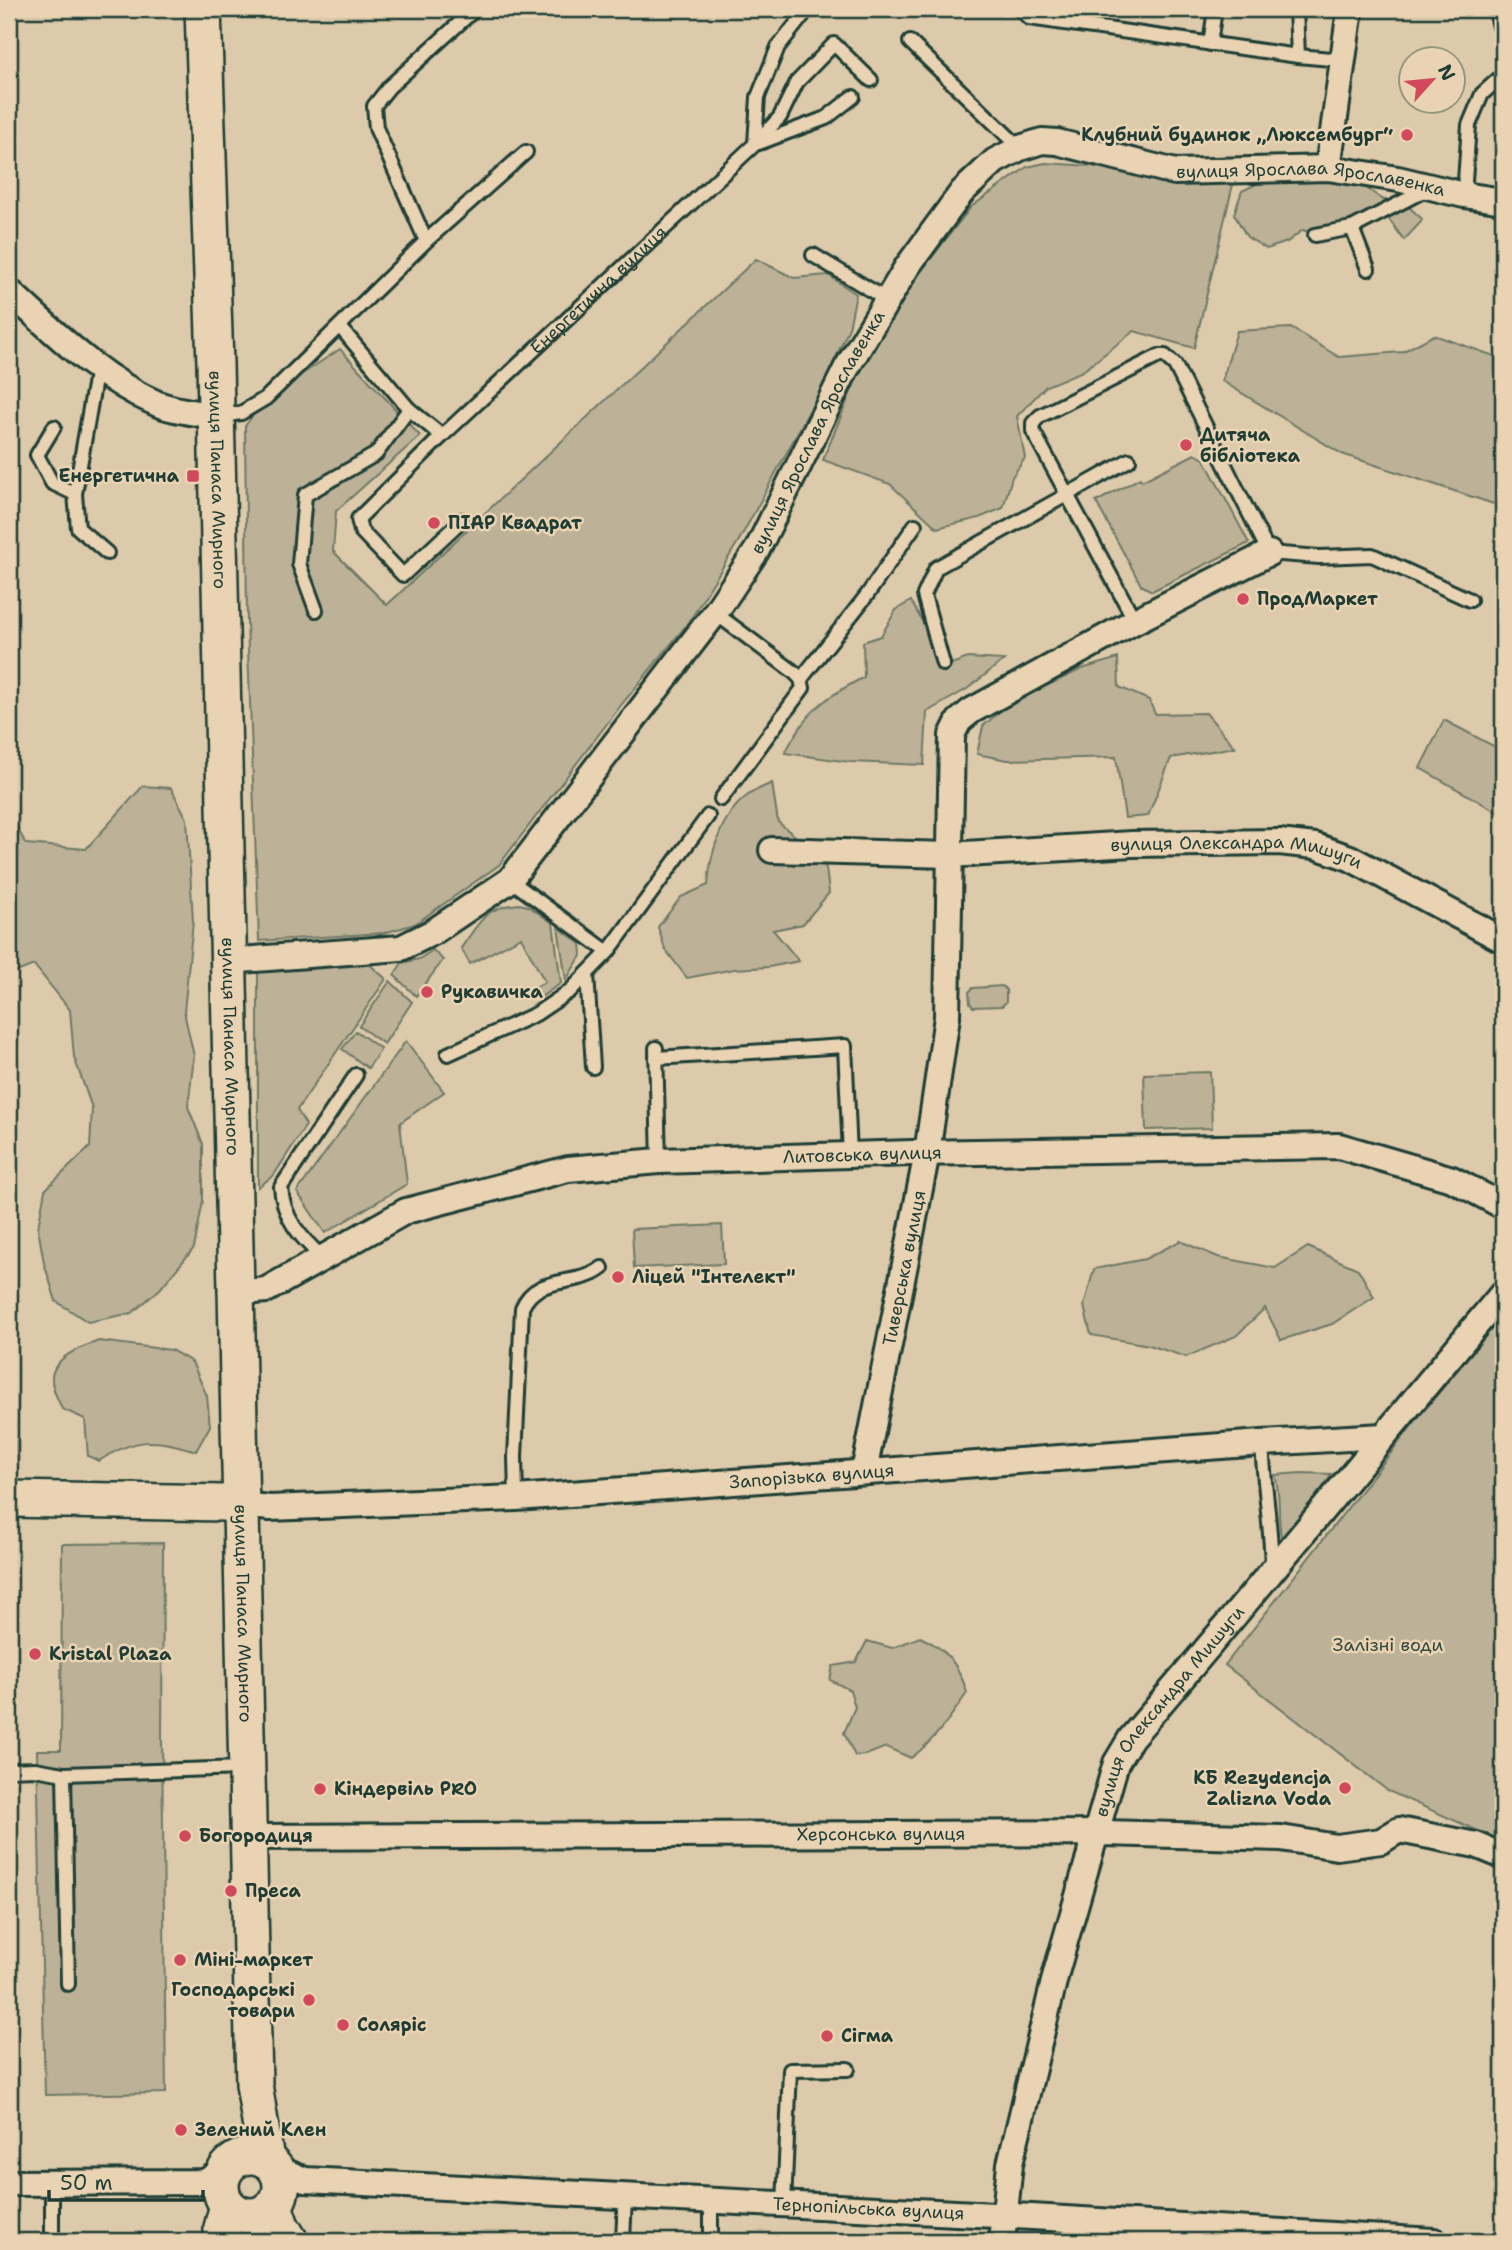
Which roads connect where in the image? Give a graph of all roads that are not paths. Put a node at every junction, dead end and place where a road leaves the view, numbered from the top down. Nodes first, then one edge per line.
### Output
1 (204, 9) edge
2 (475, 9) edge
3 (808, 9) edge
4 (1020, 9) edge
5 (1215, 9) edge
6 (1296, 9) edge
7 (1350, 9) edge
8 (1495, 9) edge
9 (1503, 36) edge
10 (910, 42) dead end
11 (1210, 44) junction
12 (1298, 56) junction
13 (1342, 60) junction
14 (1503, 75) edge
15 (871, 80) dead end
16 (853, 97) dead end
17 (755, 144) junction
18 (1020, 148) junction
19 (526, 152) dead end
20 (1328, 169) junction
21 (1430, 187) junction
22 (1464, 195) junction
23 (1503, 201) edge
24 (1352, 228) junction
25 (1315, 235) dead end
26 (426, 241) junction
27 (813, 255) dead end
28 (1368, 269) dead end
29 (9, 291) edge
30 (887, 300) junction
31 (340, 327) junction
32 (97, 368) junction
33 (409, 409) junction
34 (216, 416) junction
35 (54, 427) dead end
36 (442, 436) junction
37 (1129, 460) dead end
38 (75, 494) junction
39 (1066, 494) junction
40 (462, 520) dead end
41 (915, 525) dead end
42 (1269, 552) junction
43 (107, 553) dead end
44 (1470, 600) dead end
45 (316, 610) dead end
46 (715, 613) junction
47 (1135, 621) junction
48 (943, 664) dead end
49 (801, 679) junction
50 (721, 799) dead end
51 (708, 816) dead end
52 (772, 854) dead end
53 (949, 855) junction
54 (510, 880) junction
55 (1503, 940) edge
56 (608, 951) junction
57 (228, 961) junction
58 (587, 974) junction
59 (448, 1054) dead end
60 (593, 1067) dead end
61 (356, 1075) dead end
62 (927, 1153) junction
63 (850, 1155) junction
64 (659, 1161) junction
65 (1503, 1206) edge
66 (322, 1257) junction
67 (602, 1268) dead end
68 (236, 1293) junction
69 (1503, 1293) edge
70 (1383, 1436) junction
71 (1262, 1443) junction
72 (864, 1472) junction
73 (516, 1498) junction
74 (9, 1499) edge
75 (241, 1505) junction
76 (1272, 1574) junction
77 (247, 1768) junction
78 (9, 1770) edge
79 (64, 1774) junction
80 (1095, 1833) junction
81 (249, 1838) junction
82 (1503, 1856) edge
83 (68, 1984) dead end
84 (848, 2069) dead end
85 (252, 2182) junction
86 (9, 2183) edge
87 (52, 2183) junction
88 (625, 2197) junction
89 (711, 2202) junction
90 (784, 2205) junction
91 (1003, 2216) junction
92 (1250, 2236) edge
93 (52, 2241) edge
94 (222, 2241) edge
95 (290, 2241) edge
96 (623, 2241) edge
97 (711, 2241) edge
98 (1002, 2241) edge
99 (1433, 2241) edge

1 - 34 street, вулиця Панаса Мирного
2 - 26 lane
3 - 17 lane
4 - 11 lane
5 - 11 lane
6 - 12 lane
7 - 13 street
8 - 9 lane
10 - 18 lane
11 - 12 lane
12 - 13 lane
13 - 20 street
14 - 22 lane
15 - 17 lane, Енергетична вулиця
16 - 17 lane
17 - 36 lane, Енергетична вулиця
18 - 20 street, вулиця Ярослава Ярославенка
18 - 30 street, вулиця Ярослава Ярославенка
19 - 26 lane
20 - 21 street, вулиця Ярослава Ярославенка
21 - 22 street, вулиця Ярослава Ярославенка
21 - 24 lane
22 - 23 street, вулиця Ярослава Ярославенка
24 - 25 lane
24 - 28 lane
26 - 31 lane
27 - 30 lane
29 - 32 street
30 - 46 street, вулиця Ярослава Ярославенка
31 - 33 lane
31 - 34 lane
32 - 34 street
32 - 38 lane
33 - 36 lane
33 - 45 lane
34 - 57 street, вулиця Панаса Мирного
35 - 38 lane
36 - 40 lane, Енергетична вулиця
37 - 39 lane
38 - 43 lane
39 - 42 lane
39 - 47 lane
39 - 48 lane
41 - 49 lane
42 - 44 lane
42 - 47 street
46 - 49 lane
46 - 54 street, вулиця Ярослава Ярославенка
47 - 53 street
49 - 50 lane
51 - 56 lane
52 - 53 street, вулиця Олександра Мишуги
53 - 55 street, вулиця Олександра Мишуги
53 - 62 street, Тиверська вулиця
54 - 56 lane
54 - 57 street, вулиця Ярослава Ярославенка
56 - 58 lane
57 - 68 street, вулиця Панаса Мирного
58 - 59 lane
58 - 60 lane
61 - 66 lane
62 - 63 street, Литовська вулиця
62 - 65 street, Литовська вулиця
62 - 72 street, Тиверська вулиця
63 - 64 street, Литовська вулиця
63 - 64 lane
64 - 66 street, Литовська вулиця
66 - 68 street, Литовська вулиця
67 - 73 lane
68 - 75 street, вулиця Панаса Мирного
69 - 70 street, вулиця Олександра Мишуги
70 - 71 street, Запорізька вулиця
70 - 76 street, вулиця Олександра Мишуги
71 - 72 street, Запорізька вулиця
71 - 76 lane
72 - 73 street, Запорізька вулиця
73 - 75 street, Запорізька вулиця
74 - 75 street
75 - 77 street, вулиця Панаса Мирного
76 - 80 street, вулиця Олександра Мишуги
77 - 79 lane
77 - 81 street, вулиця Панаса Мирного
78 - 79 lane
79 - 83 lane
80 - 81 street, Херсонська вулиця
80 - 82 street, Херсонська вулиця
80 - 91 street, вулиця Олександра Мишуги
81 - 85 street, вулиця Панаса Мирного
84 - 90 lane
85 - 87 street, Тернопільська вулиця
85 - 88 street, Тернопільська вулиця
85 - 94 street, вулиця Панаса Мирного
85 - 95 street
86 - 87 street, Тернопільська вулиця
87 - 93 lane
88 - 89 street, Тернопільська вулиця
88 - 96 lane
89 - 90 street, Тернопільська вулиця
89 - 97 lane
90 - 91 street, Тернопільська вулиця
91 - 92 street, Тернопільська вулиця
91 - 98 street, вулиця Олександра Мишуги
92 - 99 street, Тернопільська вулиця

